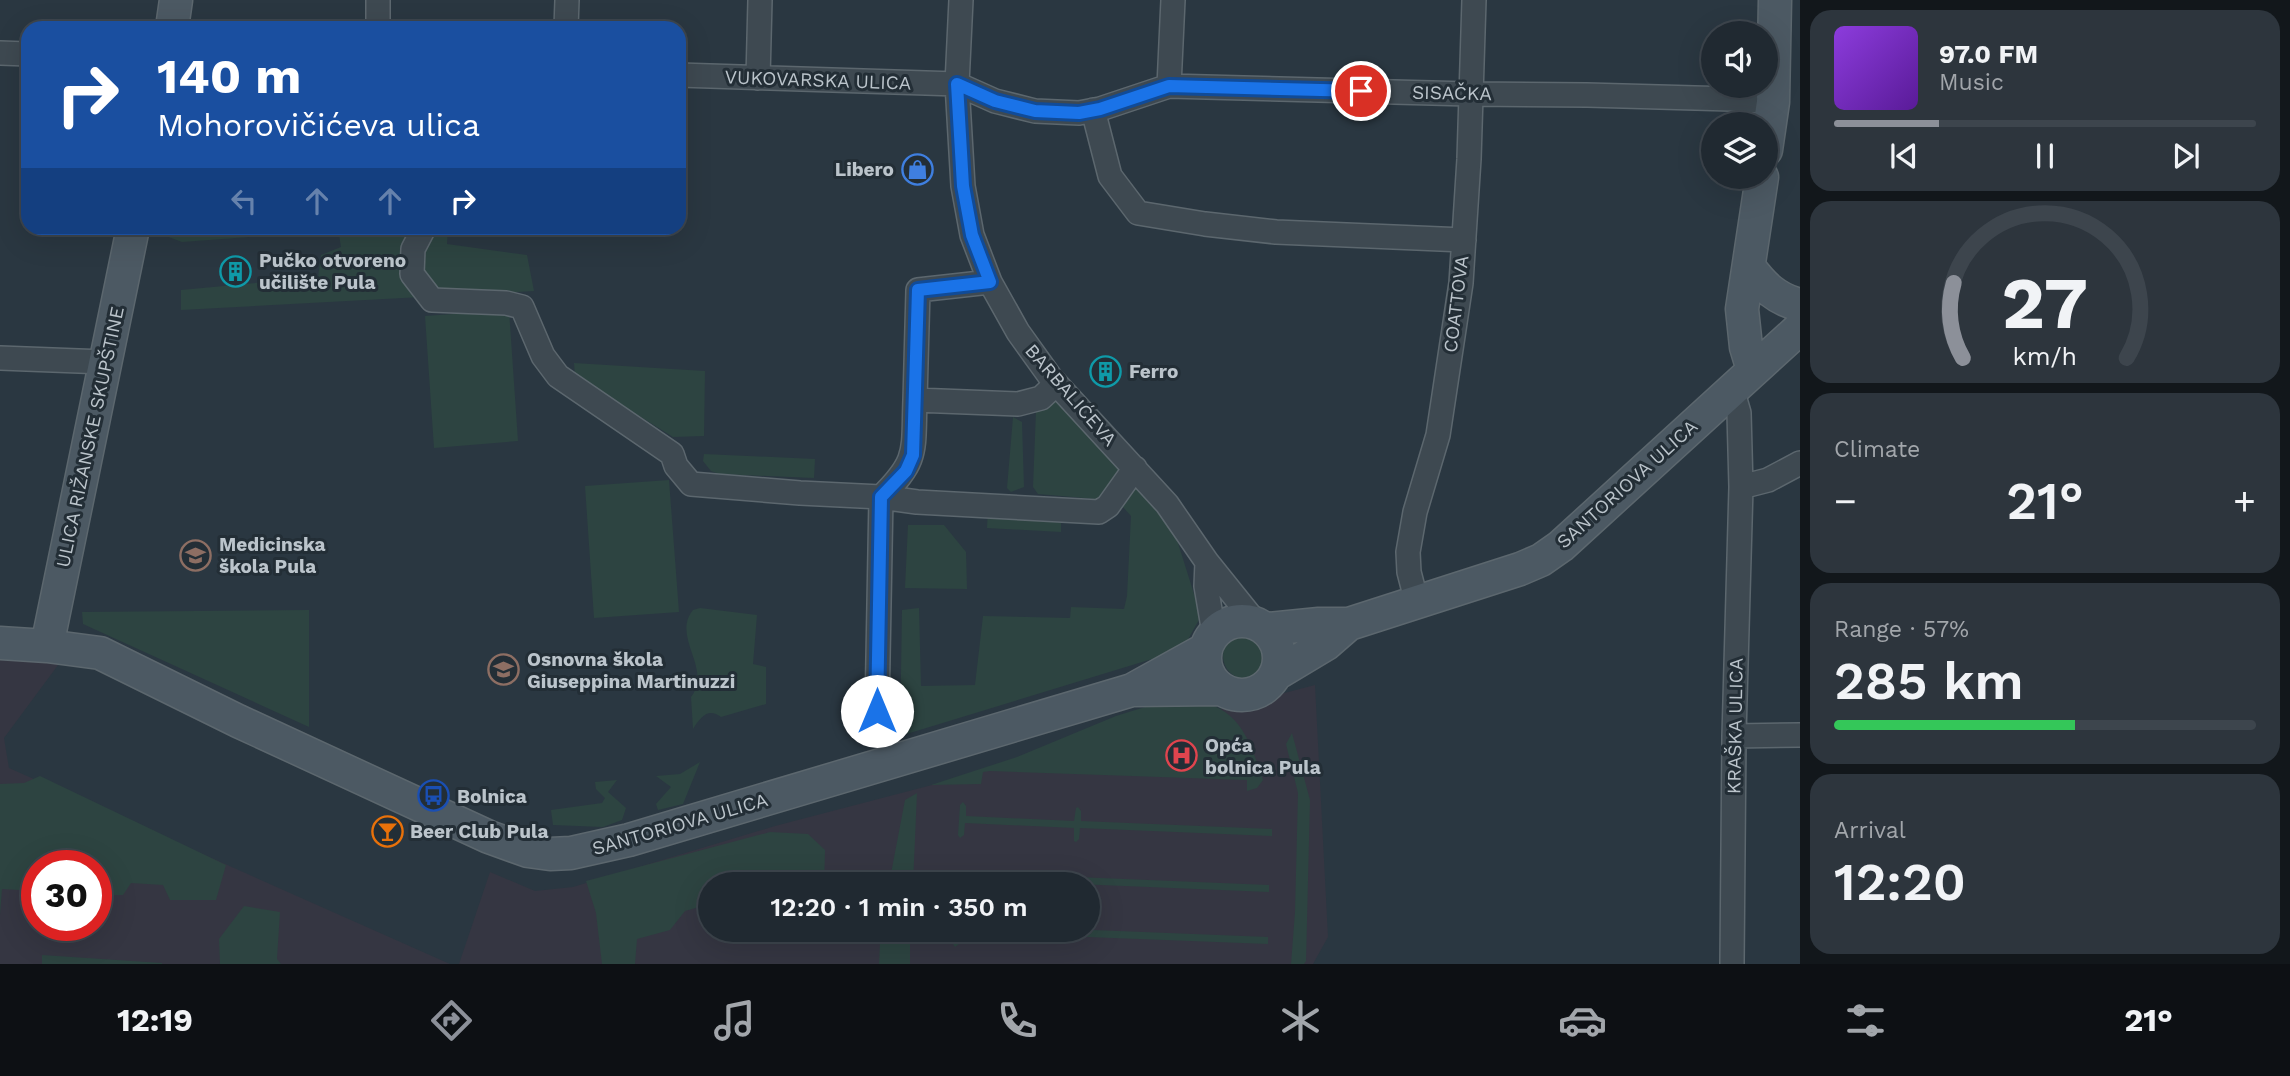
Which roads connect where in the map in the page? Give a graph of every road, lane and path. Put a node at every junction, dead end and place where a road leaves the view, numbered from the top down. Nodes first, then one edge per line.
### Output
1 (176, 0) edge
2 (379, 0) edge
3 (567, 0) edge
4 (760, 0) edge
5 (961, 0) edge
6 (1174, 0) edge
7 (1474, 0) edge
8 (1775, 0) edge
9 (173, 21) edge
10 (378, 21) edge
11 (566, 21) edge
12 (0, 53) edge
13 (21, 54) edge
14 (686, 75) edge
15 (758, 78) junction
16 (957, 84) junction
17 (1169, 86) junction
18 (1470, 94) junction
19 (1773, 102) junction
20 (1093, 110) junction
21 (1772, 112) edge
22 (1760, 189) edge
23 (132, 235) edge
24 (420, 235) edge
25 (1464, 240) junction
26 (1748, 275) junction
27 (990, 282) junction
28 (1800, 304) edge
29 (1800, 328) edge
30 (0, 358) edge
31 (105, 362) junction
32 (1749, 374) junction
33 (1056, 384) junction
34 (915, 401) junction
35 (1800, 463) edge
36 (1135, 468) junction
37 (1741, 487) junction
38 (881, 497) junction
39 (1207, 562) junction
40 (1417, 603) junction
41 (1349, 625) junction
42 (1261, 626) junction
43 (1210, 641) junction
44 (0, 643) edge
45 (47, 646) junction
46 (1276, 674) junction
47 (1221, 689) junction
48 (1132, 690) junction
49 (877, 711) dead end
50 (1734, 736) junction
51 (1800, 736) edge
52 (1732, 964) edge

1 - 9 main road
2 - 10 street
3 - 11 street
4 - 15 street
5 - 16 street, BARBALIĆEVA
6 - 17 street
7 - 18 street, COATTOVA
8 - 19 main road
12 - 13 street
14 - 15 street, VUKOVARSKA ULICA
15 - 16 street, VUKOVARSKA ULICA
16 - 20 street, SISAČKA
16 - 27 street, BARBALIĆEVA
17 - 18 street, SISAČKA
17 - 20 street, SISAČKA
18 - 19 street, SISAČKA
18 - 25 street, COATTOVA
19 - 21 main road
20 - 25 street
22 - 26 main road
23 - 31 main road, ULICA RIŽANSKE SKUPŠTINE
24 - 38 street
25 - 40 street, COATTOVA
26 - 28 main road
26 - 32 main road
27 - 33 street, BARBALIĆEVA
27 - 34 street
29 - 32 main road, SANTORIOVA ULICA
30 - 31 street
31 - 45 main road, ULICA RIŽANSKE SKUPŠTINE
32 - 37 street, KRAŠKA ULICA
32 - 40 main road, SANTORIOVA ULICA
33 - 34 street
33 - 36 street, BARBALIĆEVA
34 - 38 street
35 - 37 street
36 - 38 street
36 - 39 street, BARBALIĆEVA
37 - 50 street, KRAŠKA ULICA
38 - 49 street
39 - 42 street, BARBALIĆEVA
39 - 43 street
40 - 41 main road, SANTORIOVA ULICA
41 - 42 main road, SANTORIOVA ULICA
41 - 46 main road, SANTORIOVA ULICA
42 - 43 main road
42 - 46 main road
43 - 47 main road
43 - 48 main road, SANTORIOVA ULICA
44 - 45 main road, SANTORIOVA ULICA
45 - 48 main road, SANTORIOVA ULICA
46 - 47 main road
47 - 48 main road, SANTORIOVA ULICA
50 - 51 street
50 - 52 street, KRAŠKA ULICA

